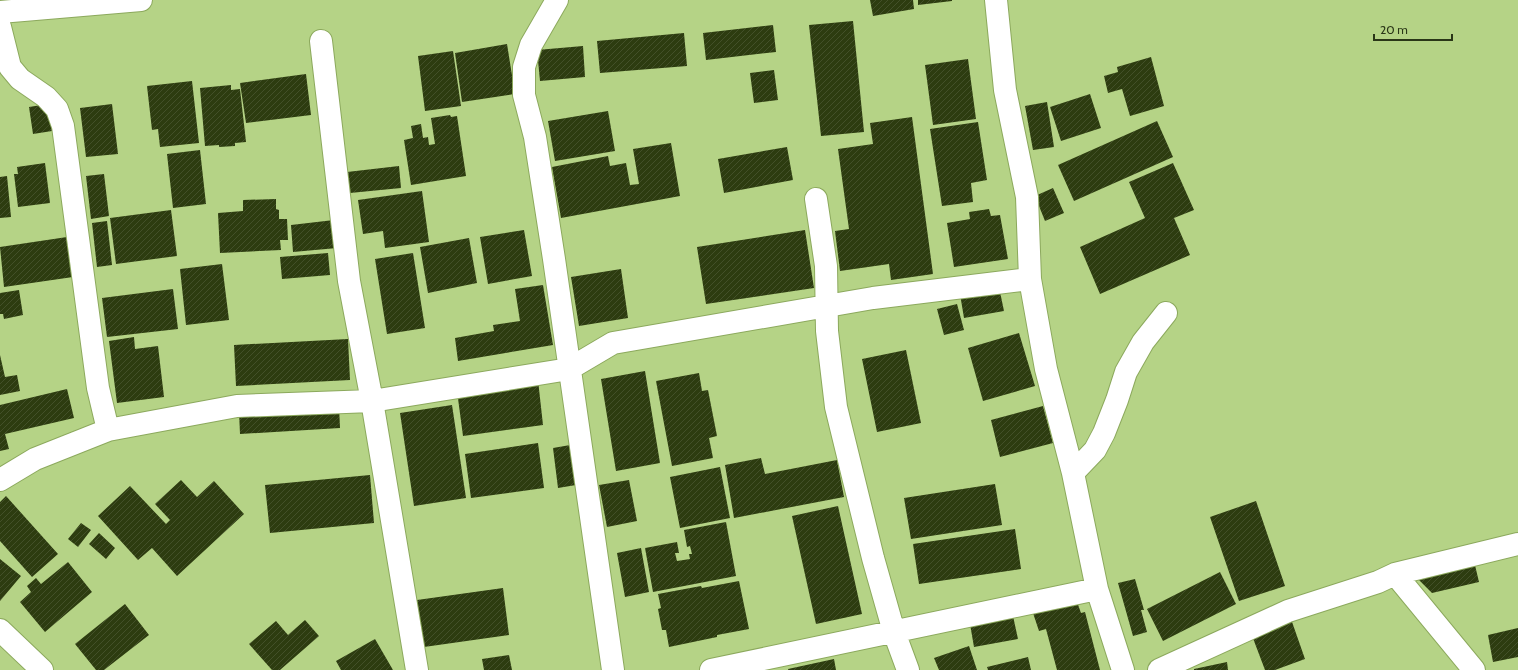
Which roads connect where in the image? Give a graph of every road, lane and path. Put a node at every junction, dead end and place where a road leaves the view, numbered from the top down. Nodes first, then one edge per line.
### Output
1 (141, 0) edge
2 (557, 0) edge
3 (996, 0) edge
4 (0, 12) edge
5 (0, 27) edge
6 (322, 41) dead end
7 (816, 199) dead end
8 (1030, 279) junction
9 (1166, 313) dead end
10 (569, 369) junction
11 (372, 401) junction
12 (108, 430) junction
13 (1074, 473) junction
14 (0, 480) edge
15 (1518, 544) edge
16 (1395, 574) junction
17 (1097, 589) junction
18 (0, 630) edge
19 (894, 632) junction
20 (42, 670) edge
21 (417, 670) edge
22 (613, 670) edge
23 (711, 670) edge
24 (908, 670) edge
25 (1123, 670) edge
26 (1159, 670) edge
27 (1474, 670) edge

1 - 4 street
2 - 10 street
3 - 8 street
5 - 12 street
6 - 11 street
7 - 19 street
8 - 10 street
8 - 13 street
9 - 13 street
10 - 11 street
10 - 22 street
11 - 12 street
11 - 21 street
12 - 14 street
13 - 17 street
15 - 16 street
16 - 26 street
16 - 27 street
17 - 19 street
17 - 25 street
18 - 20 street
19 - 23 street
19 - 24 street

